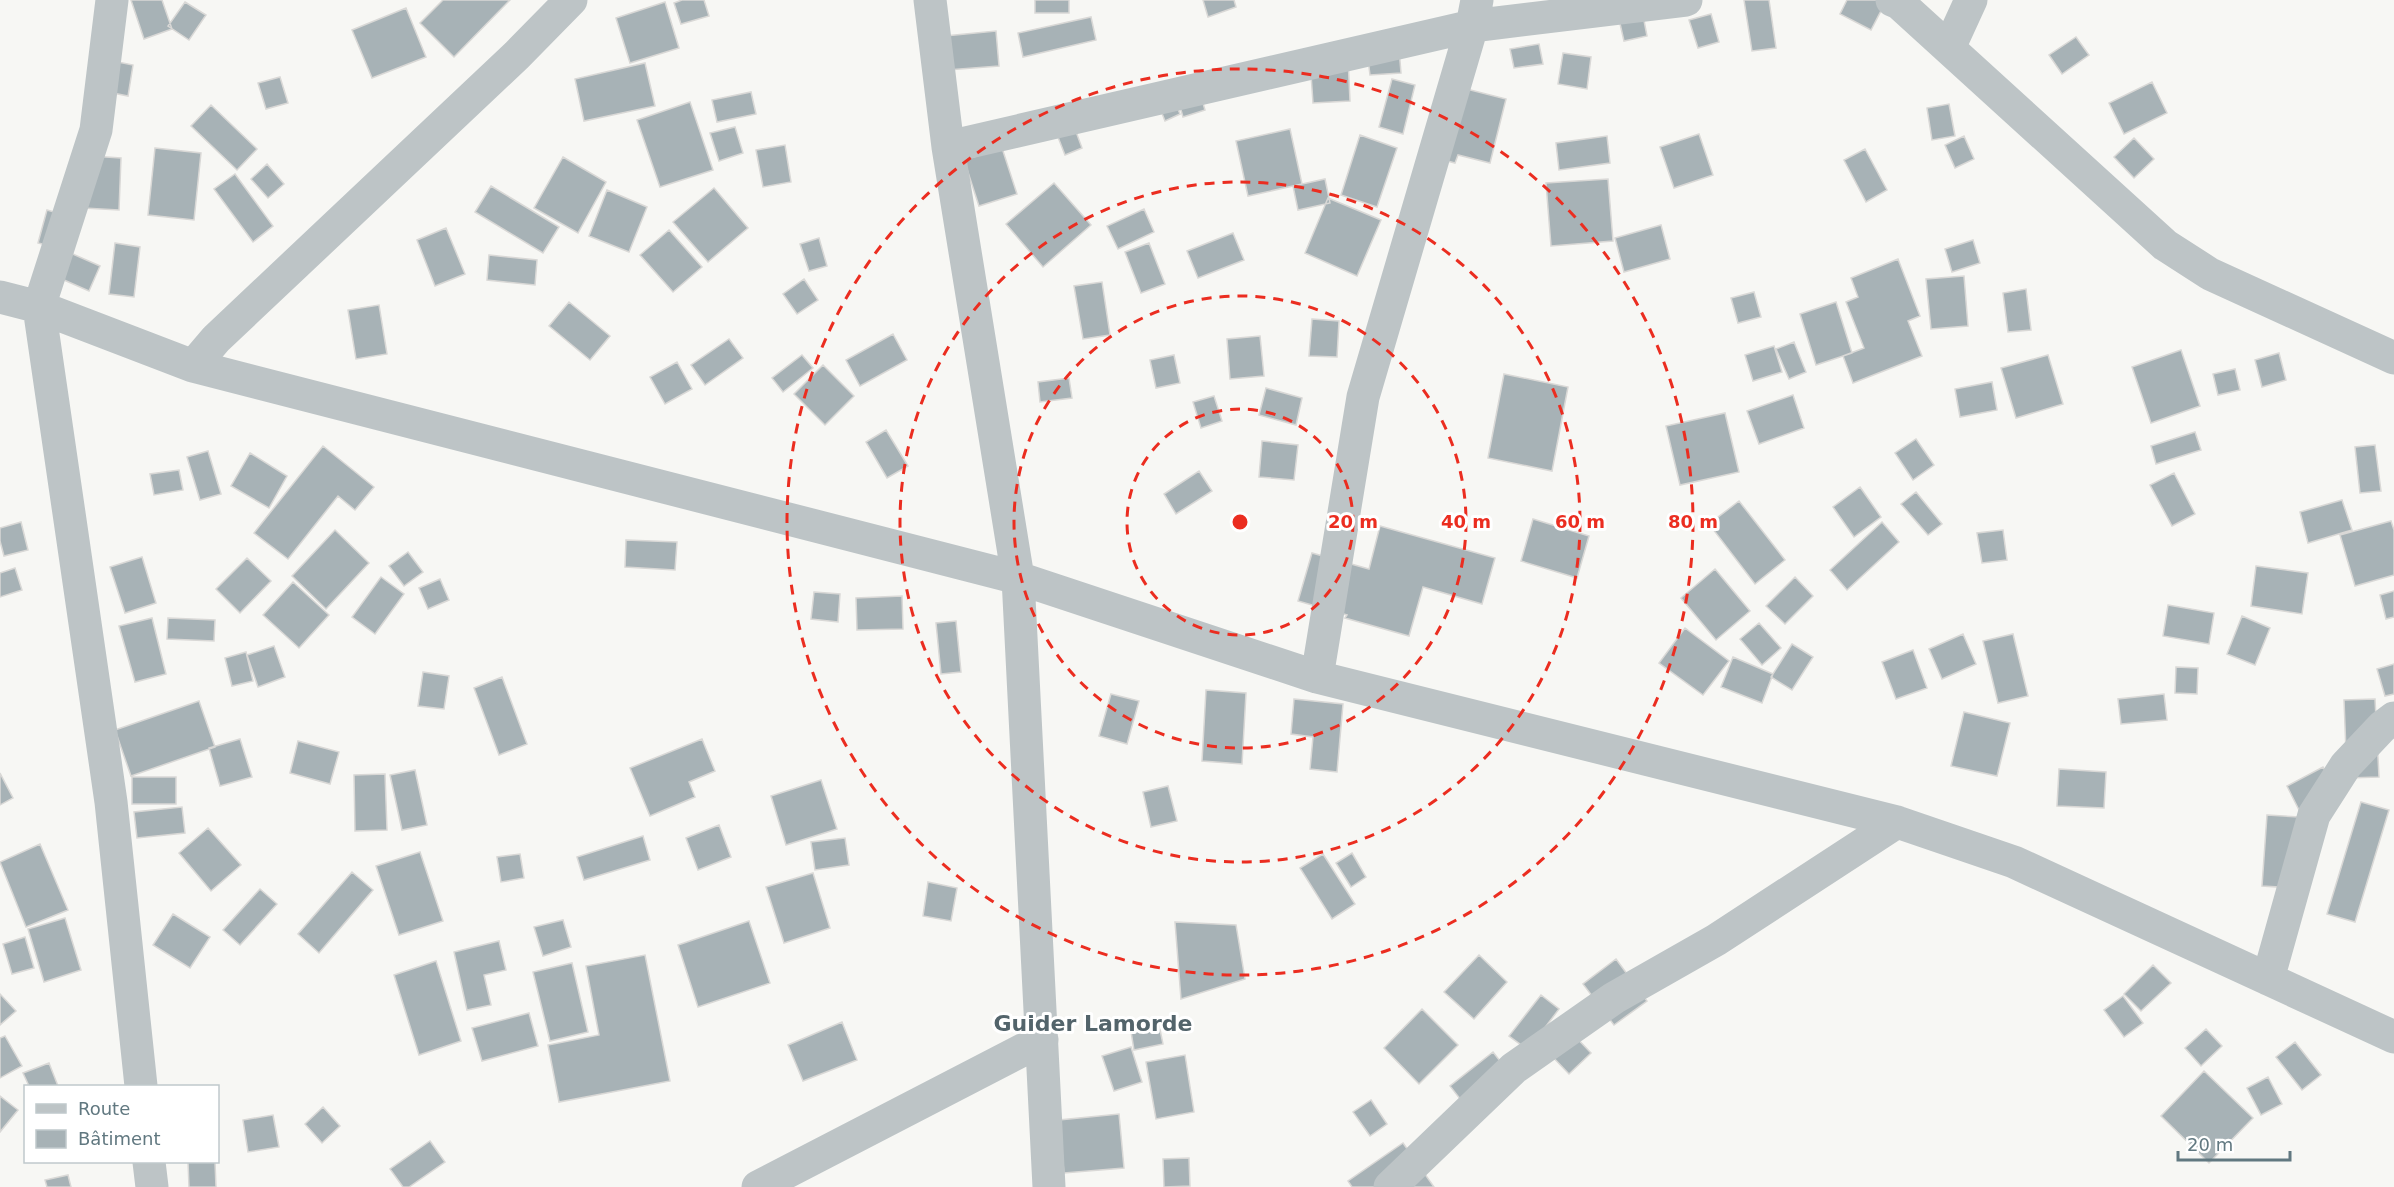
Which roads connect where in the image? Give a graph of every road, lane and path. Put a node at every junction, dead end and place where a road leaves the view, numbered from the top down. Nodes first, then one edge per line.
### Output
1 (112, 0) edge
2 (571, 0) edge
3 (930, 0) edge
4 (1686, 0) edge
5 (1892, 0) edge
6 (1971, 0) edge
7 (1475, 13) edge
8 (1949, 48) junction
9 (948, 147) junction
10 (0, 297) edge
11 (39, 307) junction
12 (2394, 358) edge
13 (193, 366) junction
14 (1018, 578) junction
15 (1317, 677) junction
16 (2394, 718) edge
17 (1897, 822) junction
18 (2268, 979) junction
19 (2394, 1037) edge
20 (1042, 1040) junction
21 (141, 1085) edge
22 (149, 1163) edge
23 (152, 1187) edge
24 (758, 1187) edge
25 (1049, 1187) edge
26 (1390, 1187) edge

1 - 11 street
2 - 13 street
3 - 9 street
4 - 7 street
5 - 8 street
6 - 8 street
7 - 9 street
7 - 15 street
8 - 12 street
9 - 14 street
10 - 11 street
11 - 13 street
11 - 21 street
13 - 14 street
14 - 15 street
14 - 20 street
15 - 17 street
16 - 18 street
17 - 18 street
17 - 26 street
18 - 19 street
20 - 24 street
20 - 25 street
22 - 23 street

